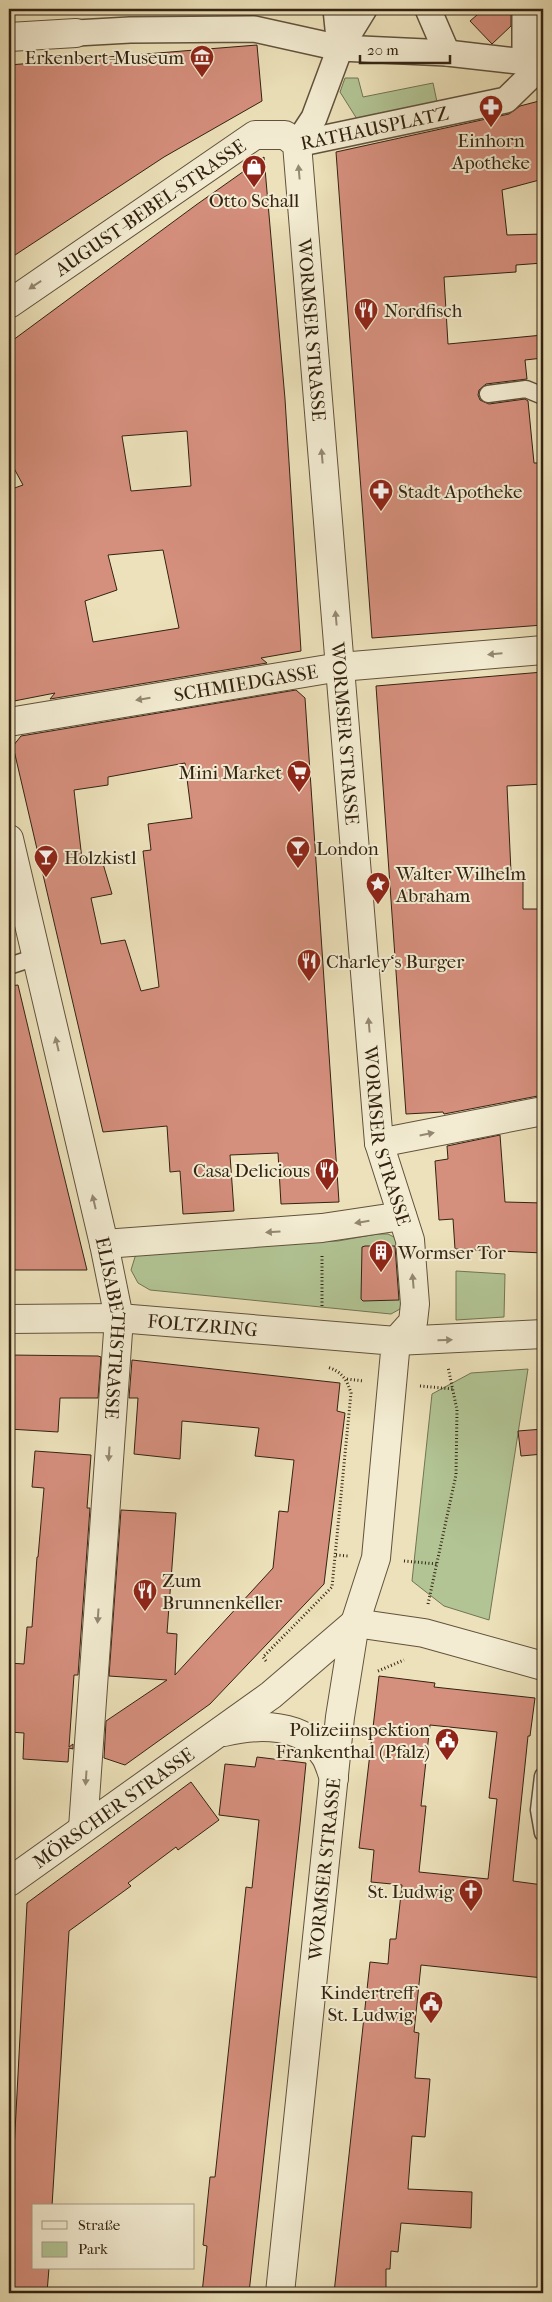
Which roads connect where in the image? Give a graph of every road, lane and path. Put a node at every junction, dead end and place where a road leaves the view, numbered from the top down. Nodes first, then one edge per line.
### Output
1 (336, 9) edge
2 (364, 9) edge
3 (428, 9) edge
4 (525, 9) edge
5 (131, 19) edge
6 (76, 33) joint
7 (9, 37) edge
8 (340, 48) junction
9 (447, 53) junction
10 (537, 63) edge
11 (297, 144) junction
12 (9, 304) edge
13 (488, 394) dead end
14 (543, 396) edge
15 (543, 650) edge
16 (340, 667) junction
17 (9, 722) edge
18 (9, 839) edge
19 (36, 957) junction
20 (9, 966) edge
21 (543, 1111) edge
22 (379, 1143) junction
23 (402, 1216) junction
24 (322, 1228) junction
25 (104, 1244) junction
26 (119, 1318) junction
27 (9, 1319) edge
28 (543, 1334) edge
29 (320, 1335) junction
30 (446, 1340) junction
31 (396, 1341) junction
32 (356, 1623) junction
33 (424, 1633) junction
34 (263, 1657) dead end
35 (543, 1666) edge
36 (370, 1674) dead end
37 (217, 1733) junction
38 (543, 1776) edge
39 (334, 1778) junction
40 (83, 1828) junction
41 (543, 1833) edge
42 (9, 1882) edge
43 (280, 2293) edge

1 - 8 street, RATHAUSPLATZ
2 - 8 street, RATHAUSPLATZ
3 - 9 street
4 - 10 street
5 - 6 street
5 - 8 street
6 - 7 street
8 - 9 street
8 - 11 street, RATHAUSPLATZ
9 - 10 street
10 - 11 street, RATHAUSPLATZ
11 -> 12 street, AUGUST-BEBEL-STRASSE
16 -> 11 street, WORMSER STRASSE
13 - 14 lane
15 -> 16 street, SCHMIEDGASSE
16 -> 17 street, SCHMIEDGASSE
22 -> 16 street, WORMSER STRASSE
18 - 19 street, ELISABETHSTRASSE
19 - 20 lane
25 -> 19 street, ELISABETHSTRASSE
22 -> 21 street
22 - 23 street, WORMSER STRASSE
23 -> 24 street
31 -> 23 street, WORMSER STRASSE
24 -> 25 street
24 - 29 path
25 - 26 street, ELISABETHSTRASSE
26 - 27 street, FOLTZRING
26 - 29 street, FOLTZRING
26 -> 40 street, ELISABETHSTRASSE
28 - 30 street, FOLTZRING
29 - 31 street, FOLTZRING
29 - 34 path
31 -> 30 street, FOLTZRING
30 - 33 path
31 - 32 street, WORMSER STRASSE
32 - 33 street
32 - 37 street, MÖRSCHER STRASSE
32 - 39 street, WORMSER STRASSE
33 - 35 street
33 - 36 path
37 - 39 street, MÖRSCHER STRASSE
37 - 40 street, MÖRSCHER STRASSE
38 - 41 lane
39 - 43 street, WORMSER STRASSE
40 - 42 street, MÖRSCHER STRASSE

